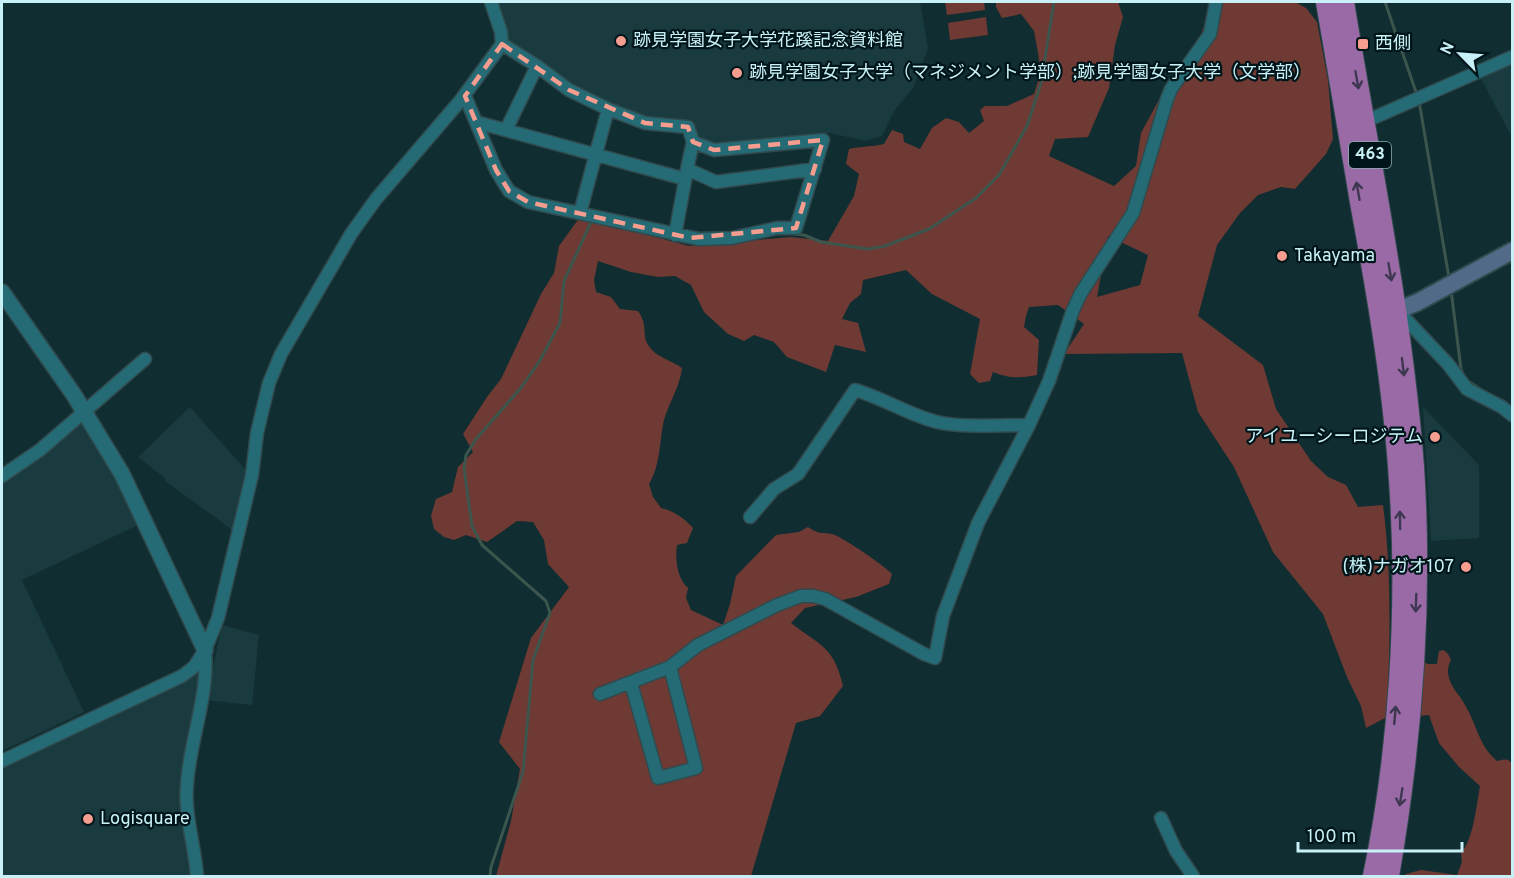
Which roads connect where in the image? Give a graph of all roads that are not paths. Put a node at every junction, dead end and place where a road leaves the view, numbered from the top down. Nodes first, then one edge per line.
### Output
1 (491, 2) edge
2 (1216, 2) edge
3 (1320, 2) edge
4 (1326, 2) edge
5 (1344, 2) edge
6 (502, 44) junction
7 (1512, 57) edge
8 (1336, 58) junction
9 (537, 66) junction
10 (465, 96) junction
11 (608, 109) junction
12 (476, 122) junction
13 (1364, 122) junction
14 (506, 130) junction
15 (693, 142) junction
16 (595, 155) junction
17 (815, 169) junction
18 (686, 174) junction
19 (580, 213) junction
20 (675, 235) junction
21 (1512, 251) edge
22 (2, 292) edge
23 (1387, 310) junction
24 (145, 359) dead end
25 (84, 412) junction
26 (1512, 415) edge
27 (1029, 425) junction
28 (2, 476) edge
29 (750, 517) dead end
30 (205, 651) junction
31 (670, 667) junction
32 (631, 683) junction
33 (600, 694) dead end
34 (2, 761) edge
35 (1161, 818) dead end
36 (197, 876) edge
37 (1193, 876) edge
38 (1373, 876) edge
39 (1389, 876) edge

1 - 6 street
2 - 27 street
3 - 8 highway
4 - 8 highway, 463
5 -> 13 highway, 463
6 - 9 street
6 - 10 street
7 - 13 street
23 -> 8 highway, 463
9 - 11 street
9 - 14 street
10 - 12 street
10 - 30 street
11 - 15 street
11 - 16 street
12 - 14 street
12 - 19 street
13 -> 23 highway, 463
14 - 16 street
15 - 17 street
15 - 18 street
16 - 18 street
16 - 19 street
17 - 18 street
17 - 20 street
18 - 20 street
19 - 20 street
21 - 23 main road
22 - 25 street
23 - 26 street
38 -> 23 highway, 463
23 -> 39 highway, 463
24 - 25 street
25 - 28 street
25 - 30 street
27 - 29 street
27 - 31 street
30 - 34 street
30 - 36 street
31 - 32 street
31 - 32 street
32 - 33 street
35 - 37 street

